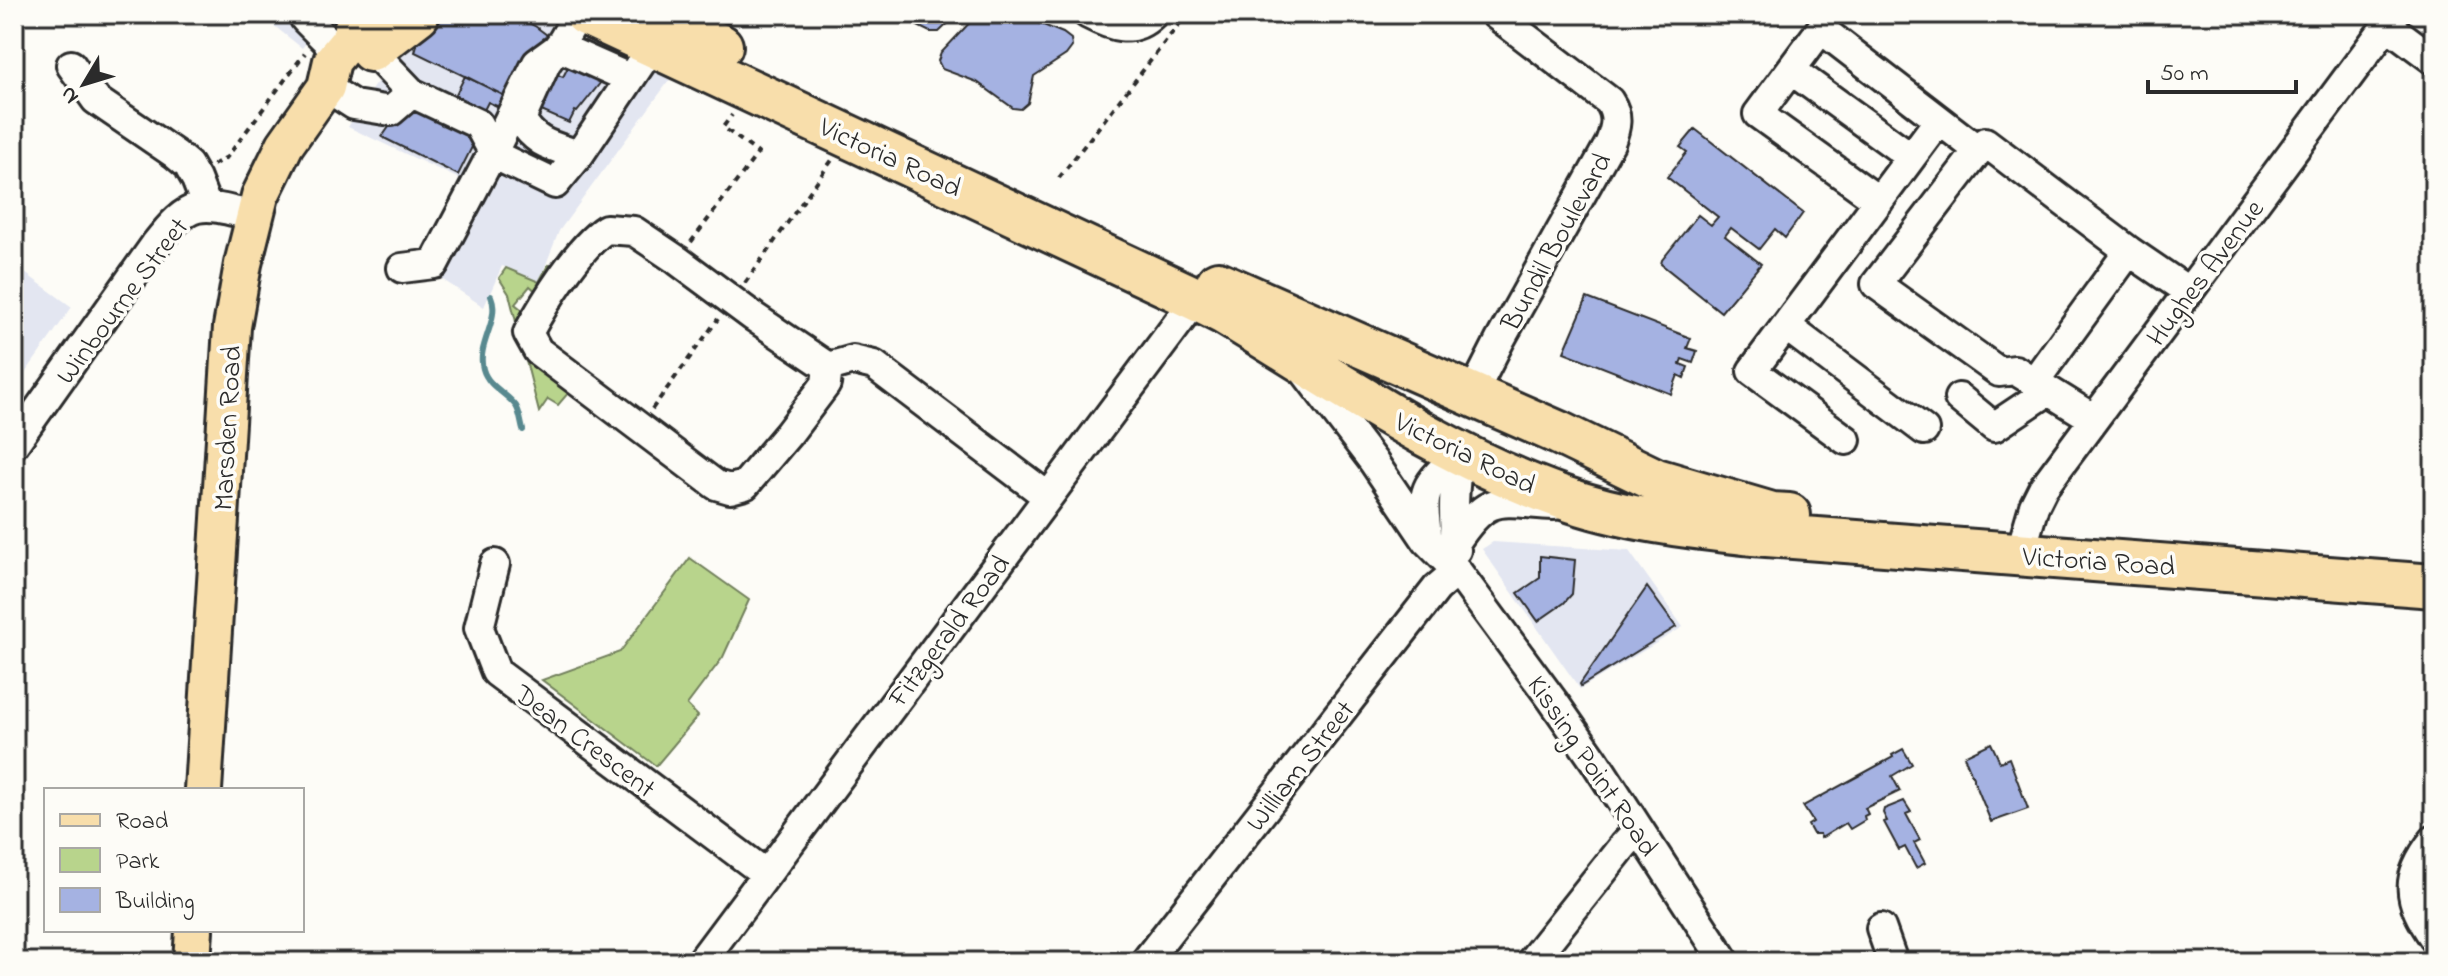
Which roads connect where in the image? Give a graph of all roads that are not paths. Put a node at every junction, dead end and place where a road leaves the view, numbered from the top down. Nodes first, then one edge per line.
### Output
1 (401, 14) edge
2 (418, 14) edge
3 (578, 14) edge
4 (586, 14) edge
5 (1153, 14) edge
6 (1495, 14) edge
7 (1092, 16) edge
8 (2391, 20) edge
9 (656, 30) edge
10 (346, 31) edge
11 (559, 47) junction
12 (2434, 60) edge
13 (71, 65) dead end
14 (1791, 70) junction
15 (629, 78) junction
16 (326, 87) junction
17 (402, 102) junction
18 (1939, 120) junction
19 (1978, 150) junction
20 (493, 152) junction
21 (579, 155) junction
22 (1911, 157) junction
23 (1879, 201) junction
24 (207, 207) junction
25 (253, 216) junction
26 (2129, 251) junction
27 (402, 268) dead end
28 (2189, 292) junction
29 (1250, 298) junction
30 (1196, 299) junction
31 (1786, 326) junction
32 (1290, 353) junction
33 (828, 367) junction
34 (2041, 387) junction
35 (1472, 395) junction
36 (1959, 398) dead end
37 (2094, 419) junction
38 (1924, 430) dead end
39 (1846, 440) dead end
40 (14, 444) edge
41 (1459, 455) junction
42 (1047, 496) junction
43 (1594, 507) junction
44 (1772, 514) junction
45 (2025, 537) junction
46 (1446, 551) junction
47 (495, 564) dead end
48 (2434, 574) edge
49 (2434, 586) edge
50 (203, 788) edge
51 (1638, 830) junction
52 (2431, 847) edge
53 (766, 874) junction
54 (1881, 928) dead end
55 (194, 932) edge
56 (2434, 938) edge
57 (192, 962) edge
58 (701, 962) edge
59 (1145, 962) edge
60 (1531, 962) edge
61 (1725, 962) edge
62 (1893, 962) edge

1 - 10 main road, Marsden Road
2 - 10 highway
3 - 11 street
4 - 9 highway, Victoria Road
5 - 7 street
6 - 35 street, Bundil Boulevard
8 - 12 street
8 - 28 street, Hughes Avenue
9 - 15 street
9 - 29 highway, Victoria Road
9 - 30 highway, Victoria Road
10 - 16 main road, Marsden Road
10 - 17 street
11 - 15 street
11 - 20 street
11 - 21 street
13 - 24 street
14 - 18 street
14 - 22 street
14 - 23 street
15 - 21 street
16 - 17 street
16 - 25 main road, Marsden Road
17 - 20 street
18 - 19 street
18 - 22 street
19 - 26 street
19 - 34 street
20 - 21 street
20 - 27 street
22 - 23 street
23 - 31 street
24 - 25 street, Winbourne Street
24 - 40 street, Winbourne Street
25 - 50 main road, Marsden Road
26 - 28 street
26 - 34 street
28 - 37 street, Hughes Avenue
29 - 35 highway, Victoria Road
29 - 41 highway
30 - 32 highway, Victoria Road
30 - 42 street, Fitzgerald Road
31 - 38 street
31 - 39 street
32 - 41 highway, Victoria Road
32 - 46 street, Kissing Point Road
33 - 33 street
33 - 42 street
34 - 36 street
34 - 37 street
35 - 44 highway, Victoria Road
37 - 45 street, Hughes Avenue
41 - 43 highway, Victoria Road
41 - 44 highway
41 - 46 street
42 - 53 street, Fitzgerald Road
43 - 46 street, William Street
43 - 49 highway, Victoria Road
44 - 45 highway, Victoria Road
45 - 48 highway, Victoria Road
46 - 51 street, Kissing Point Road
46 - 59 street, William Street
47 - 53 street, Dean Crescent
51 - 60 street
51 - 61 street, Kissing Point Road
52 - 56 street
53 - 58 street, Fitzgerald Road
54 - 62 street
55 - 57 main road

